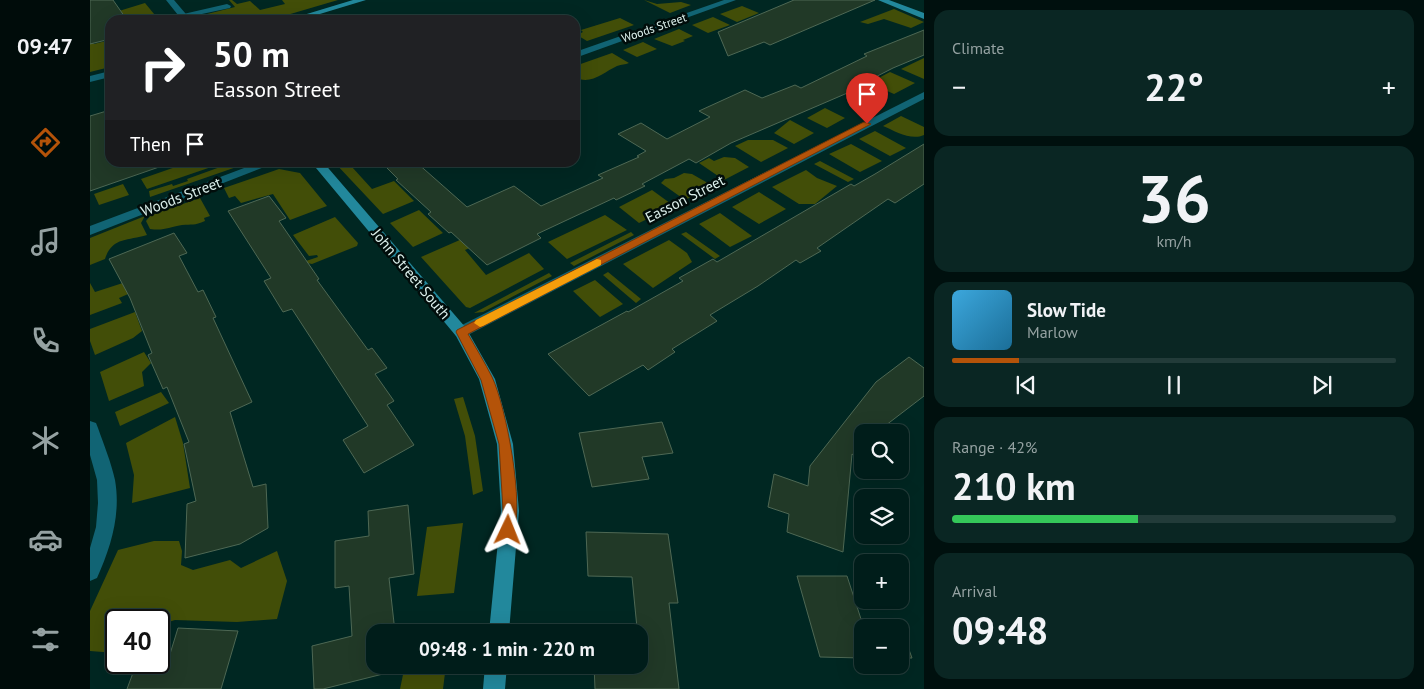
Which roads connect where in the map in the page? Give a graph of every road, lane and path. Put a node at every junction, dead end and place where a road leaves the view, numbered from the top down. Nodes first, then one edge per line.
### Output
1 (170, 0) edge
2 (360, 0) edge
3 (732, 0) edge
4 (882, 0) edge
5 (227, 6) dead end
6 (182, 15) edge
7 (196, 15) edge
8 (308, 15) edge
9 (924, 16) edge
10 (580, 53) edge
11 (105, 75) edge
12 (90, 79) edge
13 (924, 95) edge
14 (259, 167) edge
15 (320, 167) edge
16 (90, 231) edge
17 (461, 332) junction
18 (90, 428) edge
19 (90, 571) edge
20 (500, 624) edge
21 (495, 674) edge
22 (494, 689) edge

1 - 6 street
2 - 8 street
3 - 10 street, Woods Street
4 - 9 street
5 - 7 street
11 - 12 street
13 - 17 street, Easson Street
14 - 16 street, Woods Street
15 - 17 street, John Street South
17 - 20 street, John Street South
18 - 19 street
21 - 22 street

